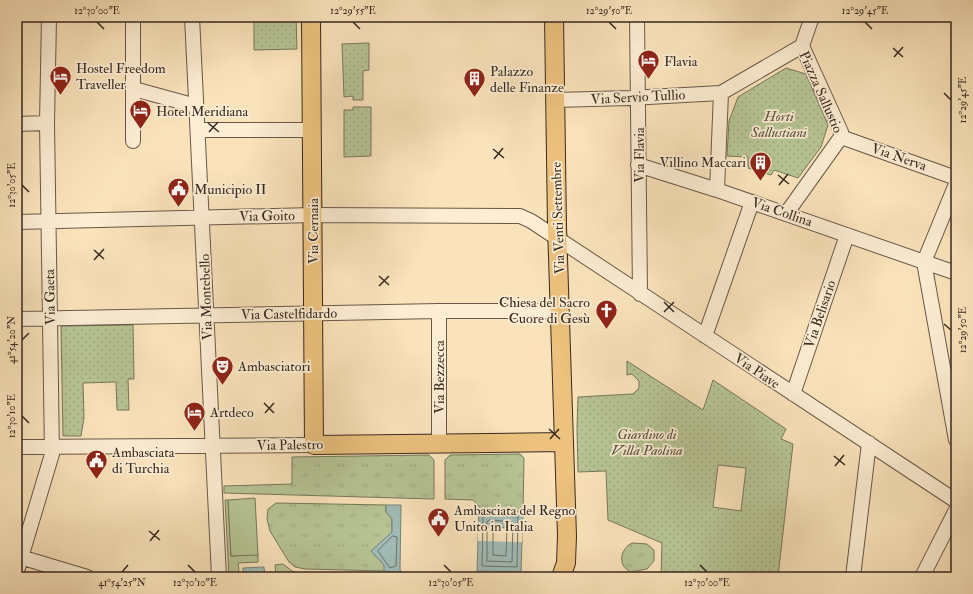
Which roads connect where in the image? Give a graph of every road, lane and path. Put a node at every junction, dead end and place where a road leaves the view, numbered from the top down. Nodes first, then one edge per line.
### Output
1 (49, 17) edge
2 (133, 17) edge
3 (192, 17) edge
4 (311, 17) edge
5 (554, 17) edge
6 (637, 17) edge
7 (812, 17) edge
8 (802, 46) junction
9 (134, 89) junction
10 (721, 93) junction
11 (638, 98) junction
12 (555, 100) junction
13 (196, 106) junction
14 (47, 123) junction
15 (17, 124) edge
16 (198, 130) junction
17 (313, 130) junction
18 (841, 137) junction
19 (133, 141) dead end
20 (638, 165) junction
21 (956, 178) edge
22 (956, 184) edge
23 (717, 190) junction
24 (752, 202) junction
25 (786, 214) junction
26 (313, 215) junction
27 (203, 218) junction
28 (17, 222) edge
29 (49, 222) junction
30 (847, 235) junction
31 (558, 241) junction
32 (924, 262) junction
33 (956, 273) edge
34 (640, 294) junction
35 (561, 311) junction
36 (439, 312) junction
37 (313, 314) junction
38 (206, 316) junction
39 (17, 318) edge
40 (50, 318) junction
41 (705, 336) junction
42 (793, 394) junction
43 (956, 440) edge
44 (564, 442) junction
45 (439, 443) junction
46 (868, 443) junction
47 (214, 445) junction
48 (314, 445) junction
49 (17, 447) edge
50 (52, 447) junction
51 (956, 502) edge
52 (956, 510) edge
53 (19, 556) edge
54 (17, 571) edge
55 (566, 572) edge
56 (924, 575) edge
57 (87, 577) edge
58 (219, 577) edge
59 (853, 577) edge

1 - 14 street, Via Gaeta
2 - 9 street
3 - 13 street, Via Montebello
4 - 17 main road, Via Cernaia
5 - 12 main road, Via Venti Settembre
6 - 11 street, Via Flavia
7 - 8 street
8 - 10 street, Piazza Sallustio
8 - 18 street, Piazza Sallustio
9 - 13 street
9 - 19 street
10 - 11 street, Via Servio Tullio
10 - 23 street
11 - 12 street, Via Servio Tullio
11 - 20 street, Via Flavia
12 - 31 main road, Via Venti Settembre
13 - 16 street, Via Montebello
14 - 15 street
14 - 29 street, Via Gaeta
16 - 17 street
16 - 27 street, Via Montebello
17 - 26 main road, Via Cernaia
18 - 21 street, Via Nerva
18 - 25 street, Piazza Sallustio
20 - 23 street, Via Collina
20 - 34 street, Via Flavia
22 - 32 street
23 - 24 street, Via Collina
24 - 25 street, Via Collina
24 - 41 street
25 - 30 street, Via Collina
26 - 27 street, Via Goito
26 - 31 street, Via Goito
26 - 37 main road, Via Cernaia
27 - 29 street, Via Goito
27 - 38 street, Via Montebello
28 - 29 street, Via Goito
29 - 40 street, Via Gaeta
30 - 32 street, Via Collina
30 - 42 street, Via Belisario
31 - 34 street, Via Piave
31 - 35 main road, Via Venti Settembre
32 - 33 street, Via Collina
32 - 43 street
34 - 41 street, Via Piave
35 - 36 street, Via Castelfidardo
35 - 44 main road, Via Venti Settembre
36 - 37 street, Via Castelfidardo
36 - 45 street, Via Bezzecca
37 - 38 street, Via Castelfidardo
37 - 48 main road, Via Cernaia
38 - 40 street, Via Castelfidardo
38 - 47 street, Via Montebello
39 - 40 street, Via Castelfidardo
40 - 50 street, Via Gaeta
41 - 42 street, Via Piave
42 - 46 street, Via Piave
44 - 45 main road, Via Palestro
44 - 55 main road, Via Venti Settembre
45 - 48 main road, Via Palestro
46 - 51 street, Via Piave
46 - 59 street
47 - 48 street, Via Palestro
47 - 50 street, Via Palestro
47 - 58 street, Via Montebello
49 - 50 street, Via Palestro
50 - 53 street, Via Gaeta
52 - 56 street
53 - 54 street, Via Gaeta
53 - 57 street

